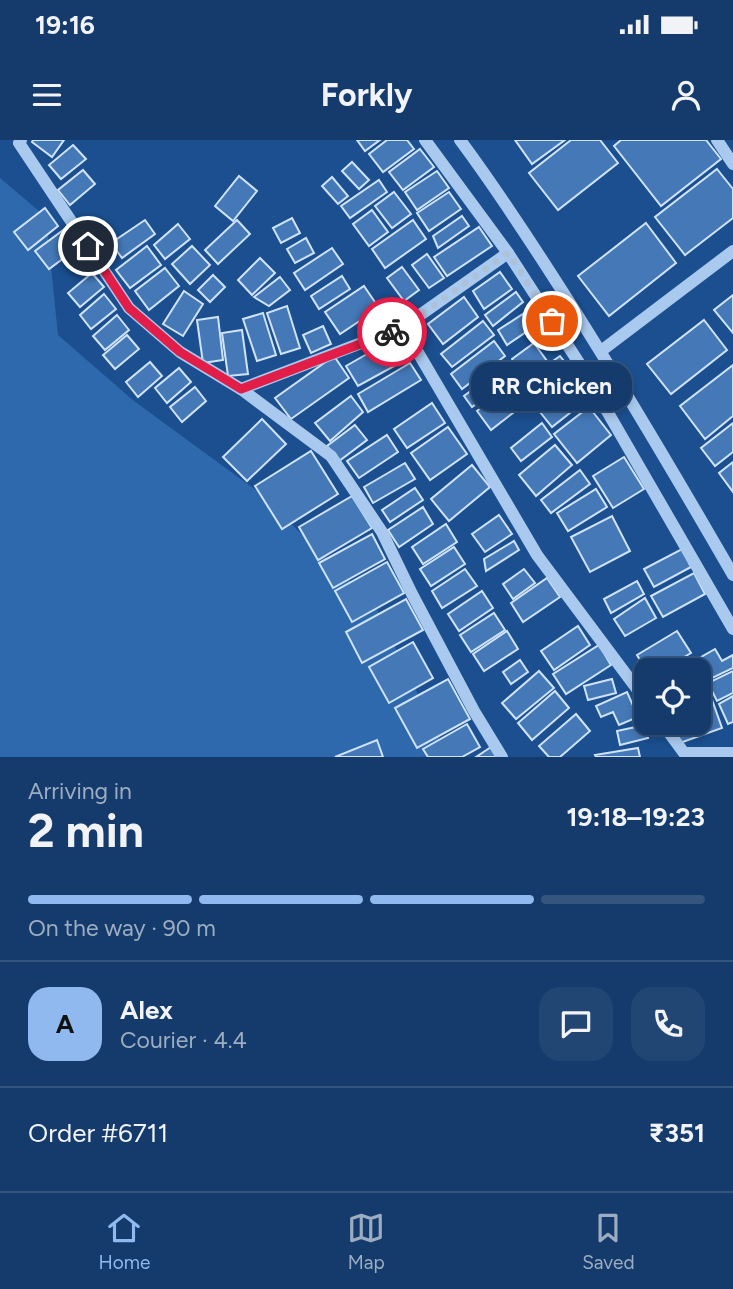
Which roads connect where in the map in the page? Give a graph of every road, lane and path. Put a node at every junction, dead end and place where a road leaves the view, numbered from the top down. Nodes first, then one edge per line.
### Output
1 (21, 140) edge
2 (425, 140) edge
3 (460, 140) edge
4 (717, 140) edge
5 (733, 164) edge
6 (733, 251) edge
7 (508, 253) junction
8 (403, 327) junction
9 (601, 351) junction
10 (241, 389) junction
11 (733, 575) edge
12 (733, 629) edge
13 (634, 685) edge
14 (669, 735) edge
15 (733, 753) edge
16 (680, 755) edge
17 (502, 757) edge

1 - 10 street
2 - 7 street
3 - 9 street
4 - 5 street
6 - 9 street
7 - 8 street
7 - 12 street
8 - 10 street
8 - 13 street
9 - 11 street
10 - 17 street
14 - 16 street
15 - 16 street

